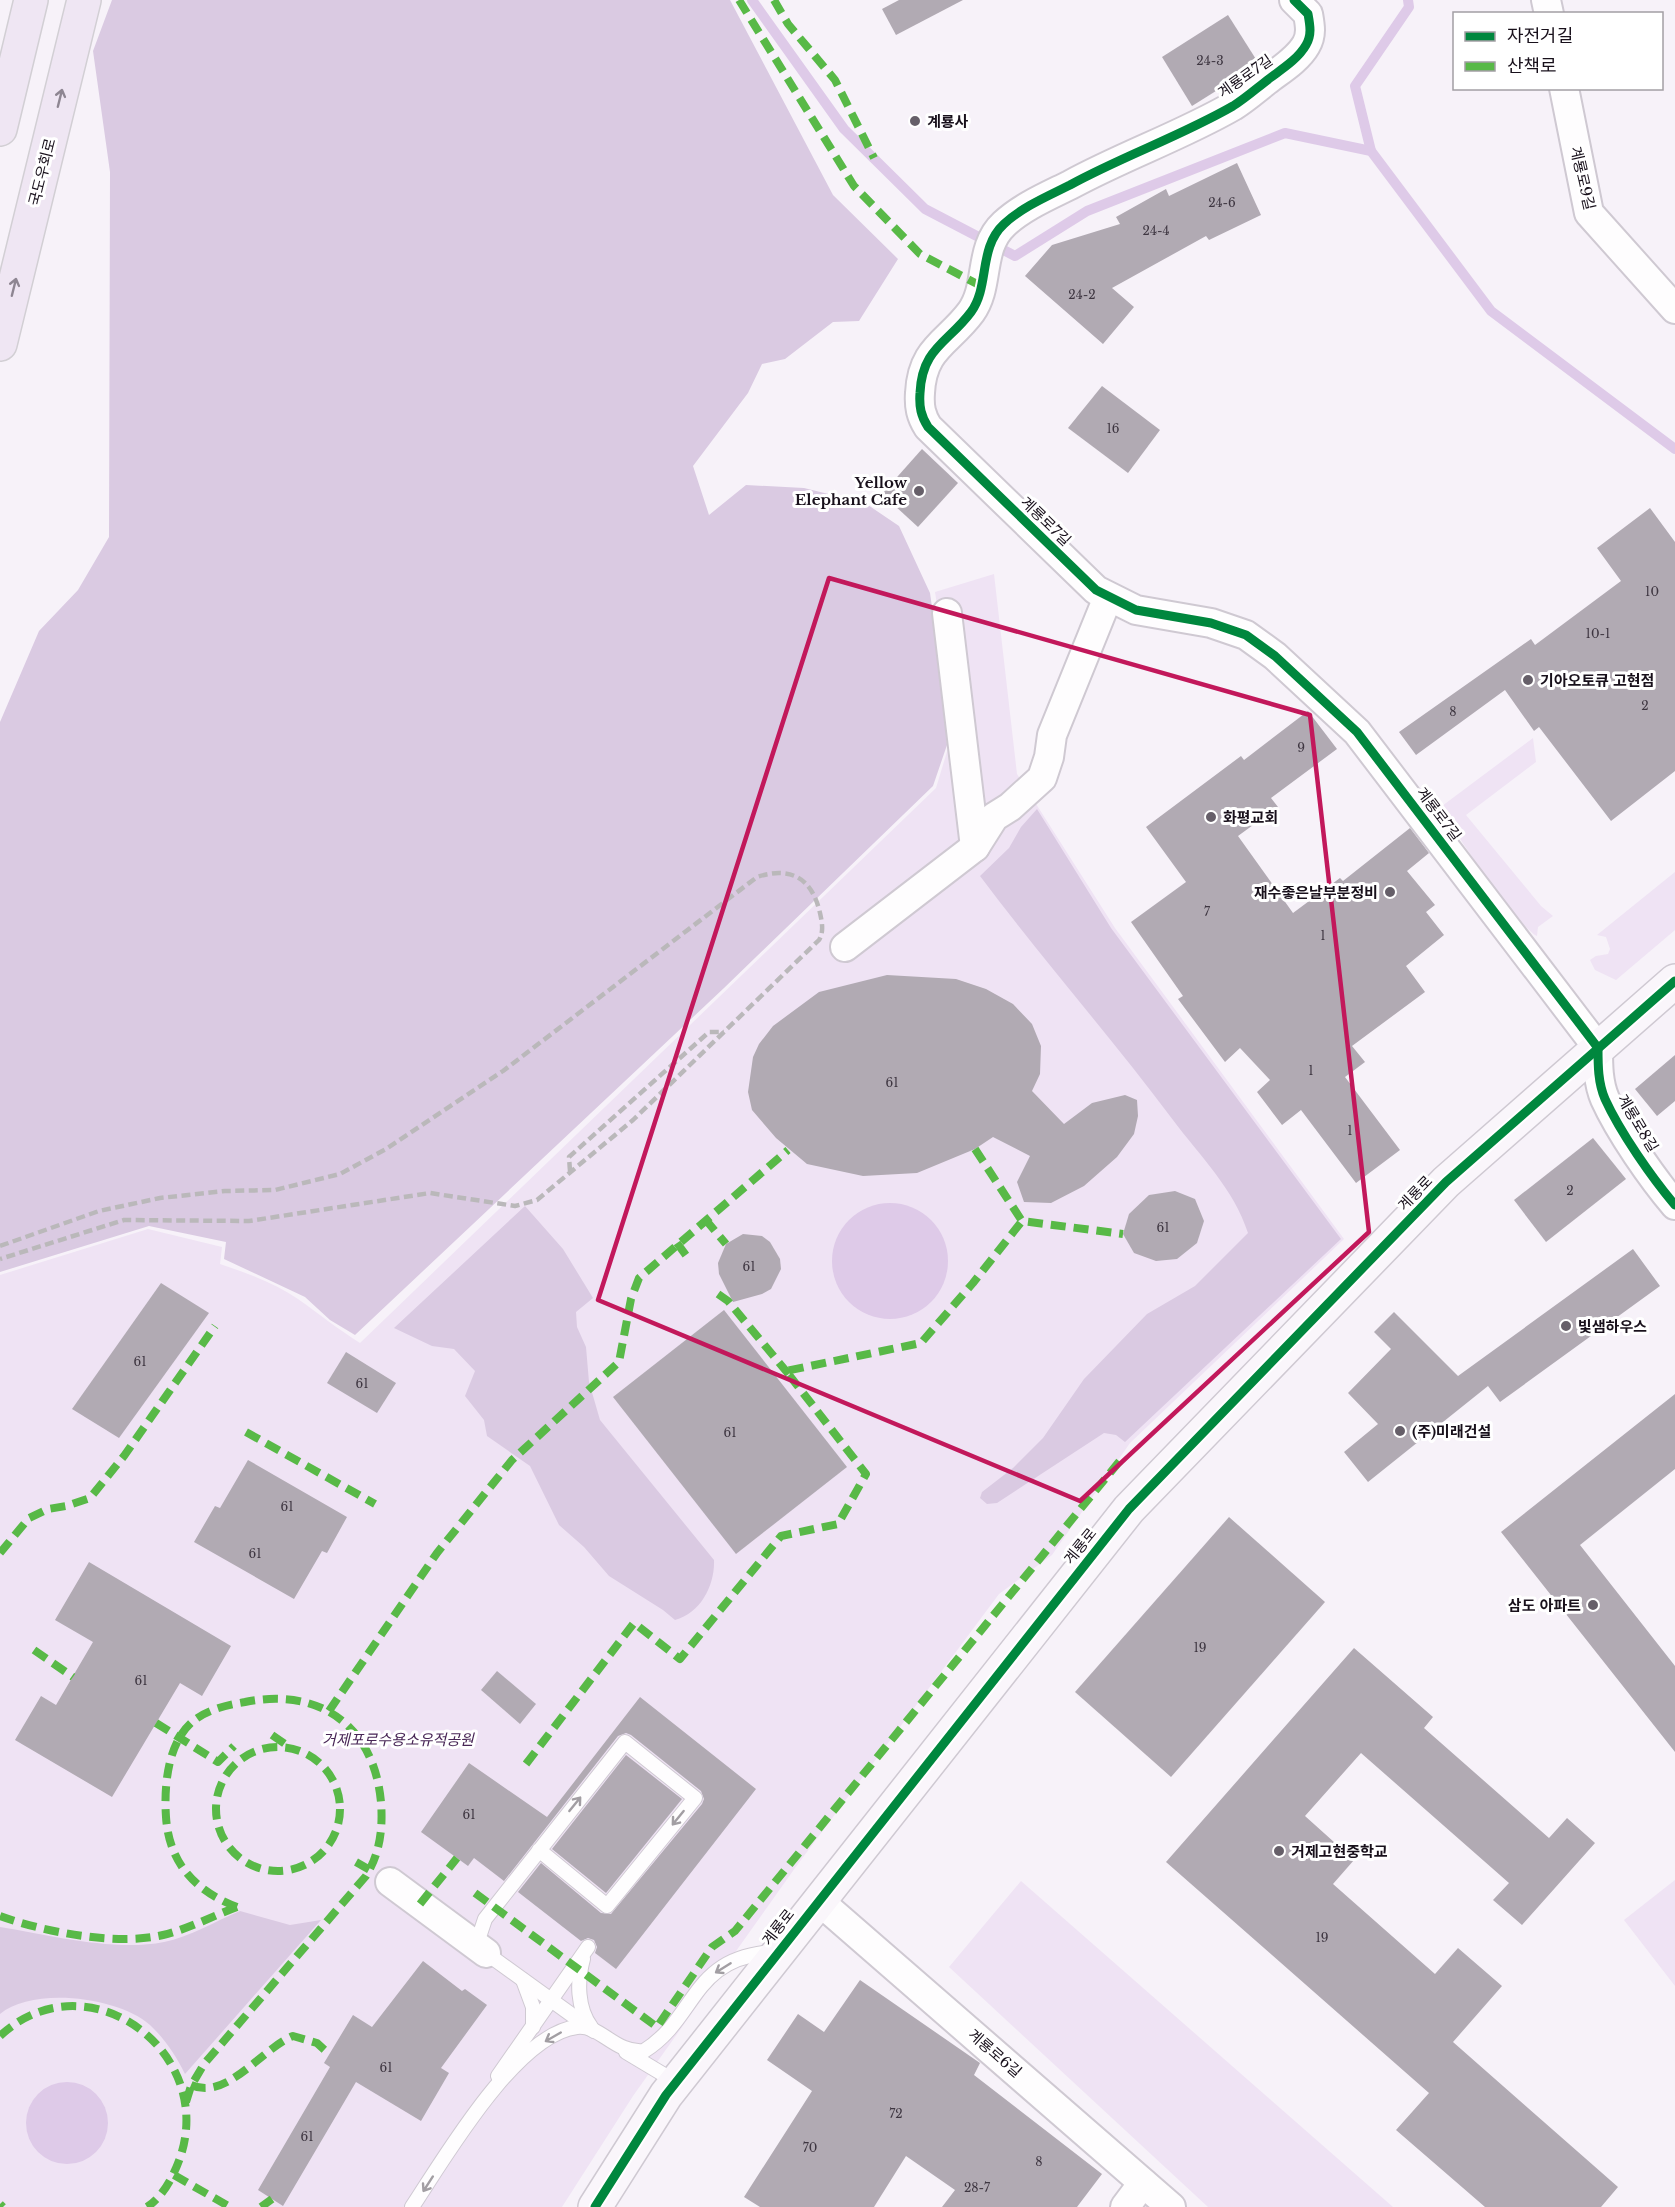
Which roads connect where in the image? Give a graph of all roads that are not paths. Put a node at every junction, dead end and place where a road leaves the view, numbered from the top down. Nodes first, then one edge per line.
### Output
1 (31, 0) edge
2 (84, 0) edge
3 (1294, 0) edge
4 (1564, 90) edge
5 (0, 129) edge
6 (1675, 309) edge
7 (0, 344) edge
8 (1108, 597) junction
9 (947, 612) dead end
10 (975, 847) junction
11 (845, 947) dead end
12 (1675, 981) edge
13 (1598, 1048) junction
14 (1675, 1205) edge
15 (539, 1850) junction
16 (390, 1882) dead end
17 (818, 1900) junction
18 (778, 1952) junction
19 (486, 1953) junction
20 (522, 1978) junction
21 (552, 1999) junction
22 (533, 2027) junction
23 (594, 2031) junction
24 (621, 2049) junction
25 (676, 2082) junction
26 (476, 2110) junction
27 (1143, 2183) junction
28 (412, 2207) edge
29 (595, 2207) edge
30 (1125, 2207) edge
31 (1171, 2207) edge

1 - 5 highway
7 -> 2 highway, 국도우회로
3 - 8 street, 계룡로7길
4 - 6 street, 계룡로9길
8 - 10 street
8 - 13 street, 계룡로7길
9 - 10 street
10 - 11 street
12 - 13 street, 계룡로
13 - 14 street, 계룡로8길
13 - 17 street, 계룡로
15 -> 15 lane
15 - 19 lane
16 - 19 street
17 - 18 street, 계룡로
17 - 27 street, 계룡로6길
18 -> 24 lane
18 - 25 street, 계룡로
19 - 20 lane
20 - 21 lane
20 - 22 lane
21 - 22 lane
21 - 23 lane
21 - 23 lane
22 - 26 lane
23 - 24 lane
23 -> 26 lane
24 - 25 lane
25 - 29 street, 계룡로
26 -> 28 lane
27 - 30 street
27 - 31 street, 계룡로6길

